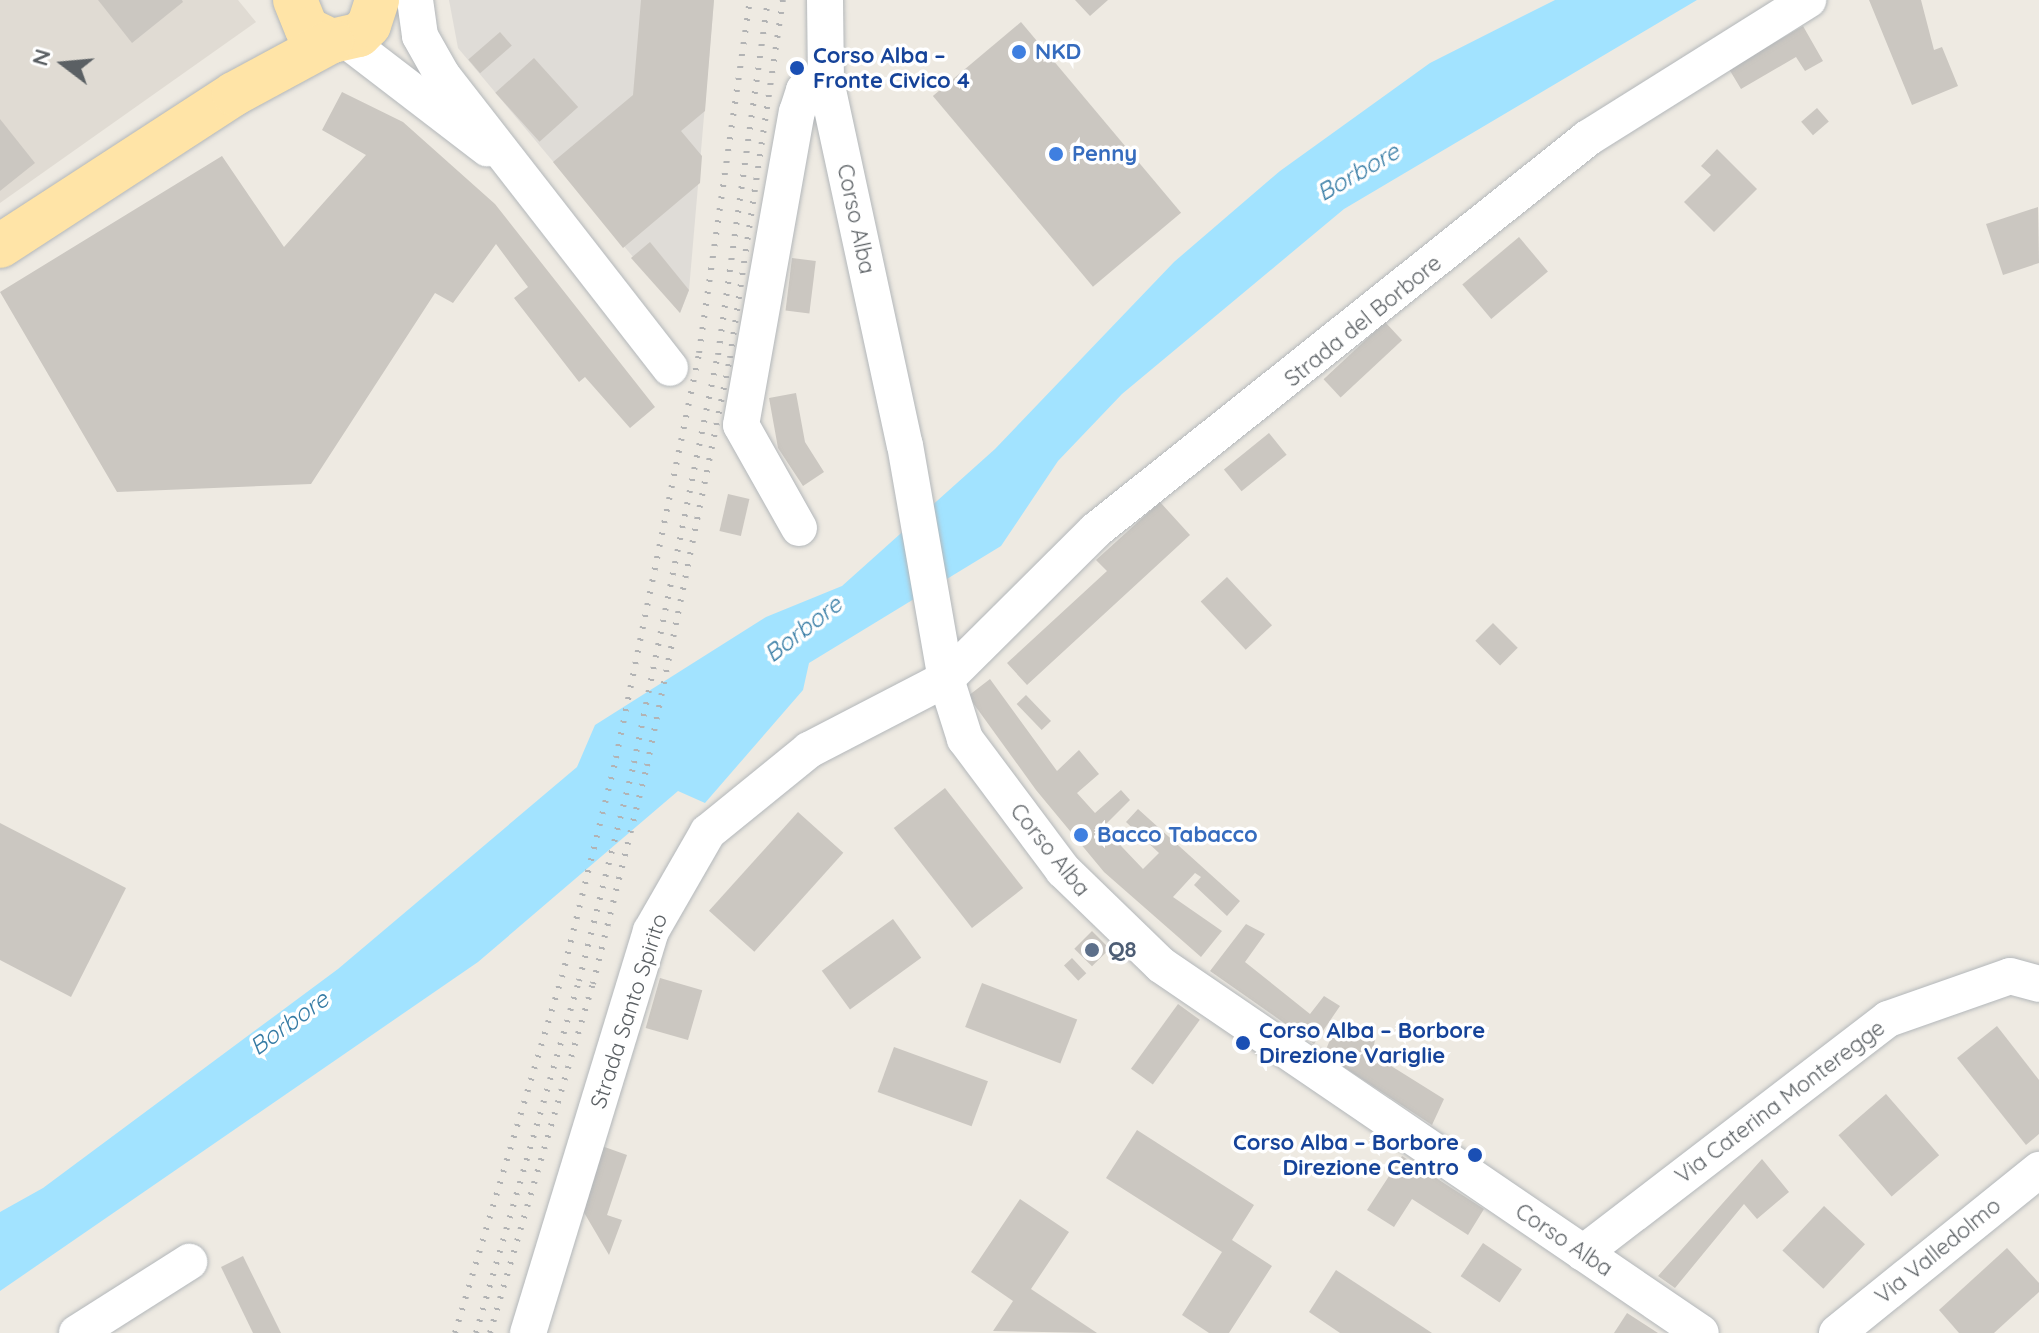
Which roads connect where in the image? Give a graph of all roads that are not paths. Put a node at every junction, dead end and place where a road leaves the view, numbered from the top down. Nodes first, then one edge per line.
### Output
1 (293, 0) edge
2 (377, 0) edge
3 (415, 0) edge
4 (825, 0) edge
5 (1808, 0) edge
6 (339, 41) junction
7 (826, 81) junction
8 (234, 94) junction
9 (512, 164) junction
10 (0, 246) edge
11 (670, 368) dead end
12 (799, 528) dead end
13 (946, 679) junction
14 (2039, 984) edge
15 (2039, 1170) edge
16 (1583, 1253) junction
17 (189, 1262) dead end
18 (77, 1333) edge
19 (528, 1333) edge
20 (1701, 1333) edge
21 (1837, 1333) edge

1 - 6 main road
1 - 8 main road
2 - 6 main road
3 - 9 street
4 - 7 street, Corso Alba
5 - 13 street, Strada del Borbore
6 - 8 main road
6 - 9 street
7 - 12 street
7 - 13 street, Corso Alba
8 - 10 main road
9 - 11 street
13 - 16 street, Corso Alba
13 - 19 street, Strada Santo Spirito
14 - 16 street, Via Caterina Monteregge
15 - 21 street, Via Valledolmo
16 - 20 street, Corso Alba
17 - 18 street

